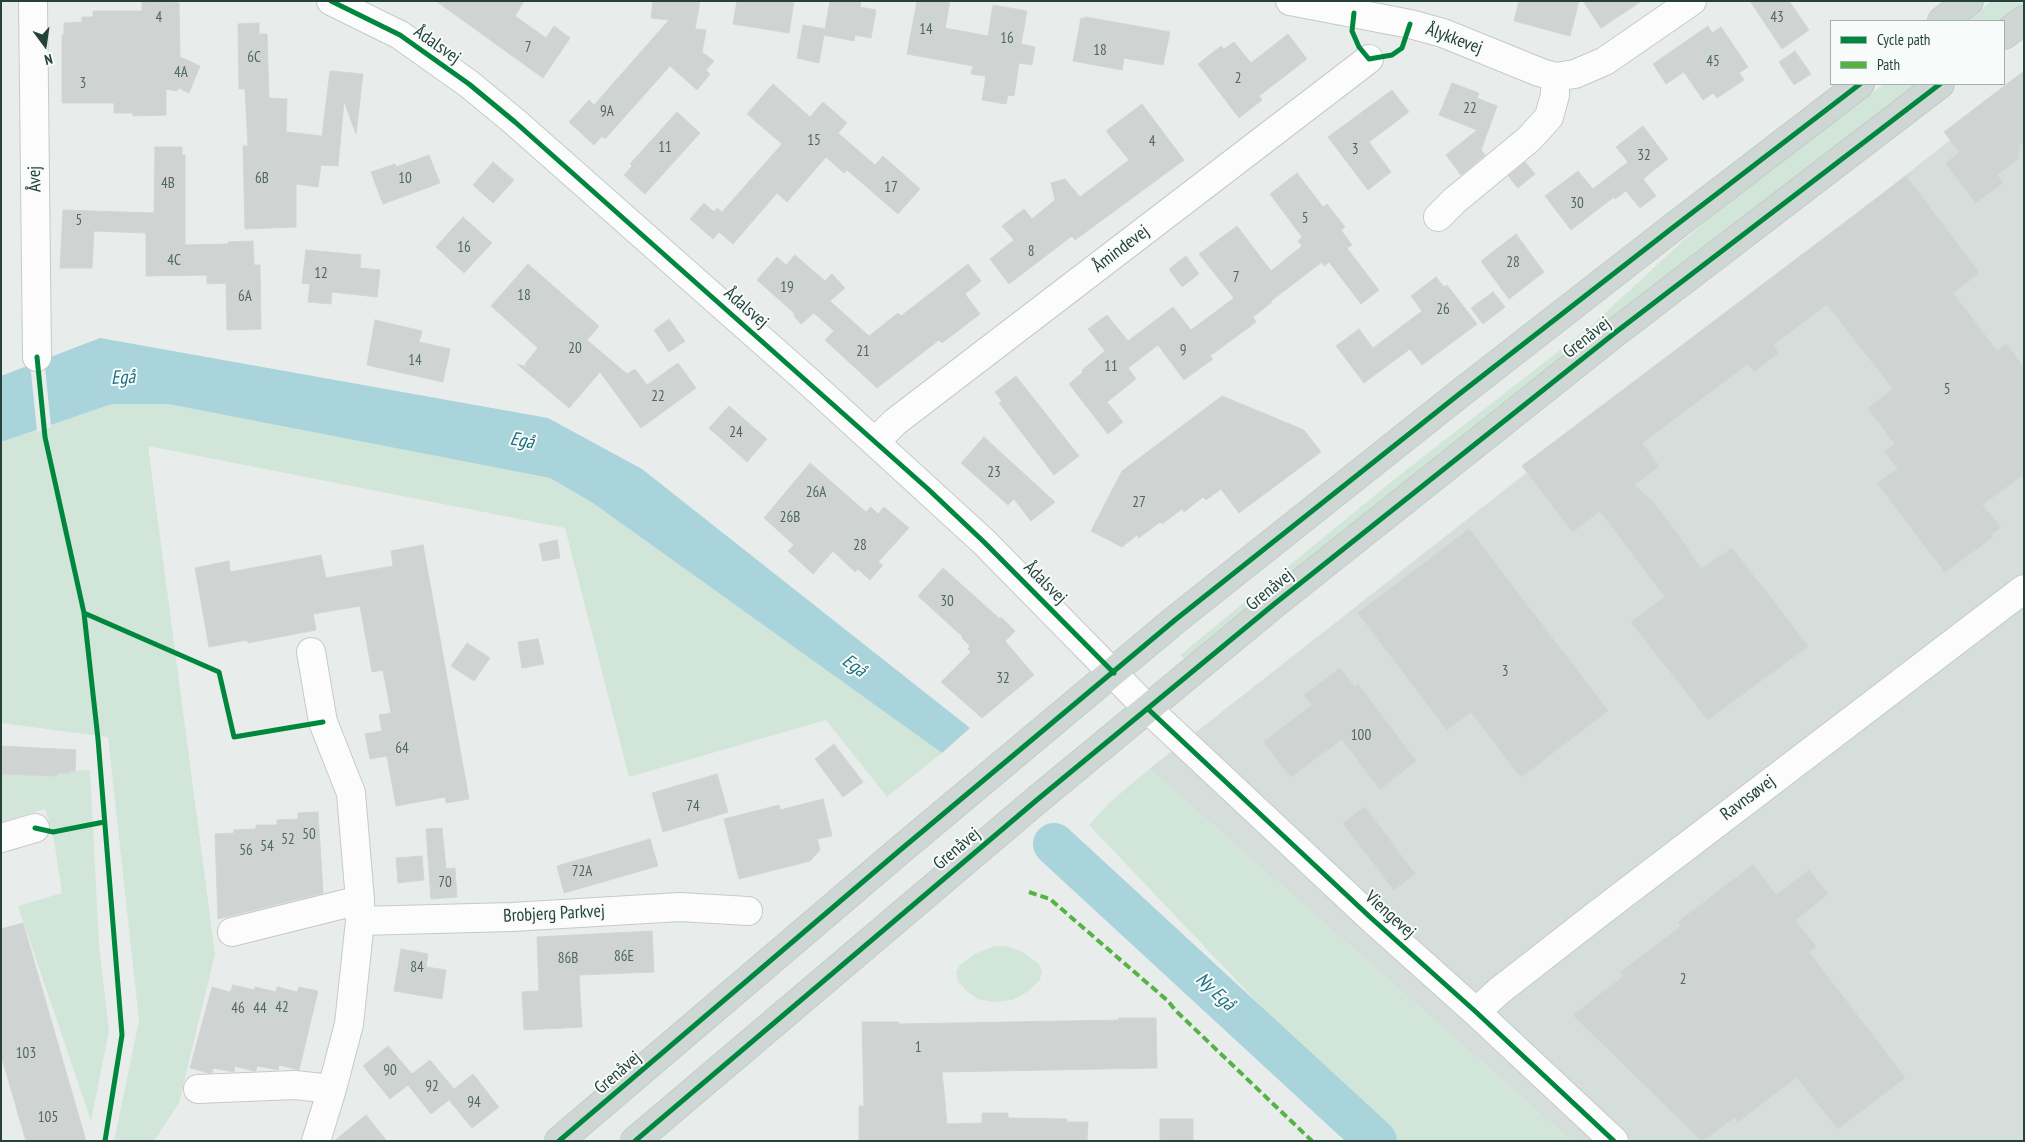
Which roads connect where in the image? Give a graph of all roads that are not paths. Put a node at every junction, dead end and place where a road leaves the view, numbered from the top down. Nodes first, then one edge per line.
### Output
1 (33, 1) edge
2 (331, 1) edge
3 (1290, 1) edge
4 (1692, 1) edge
5 (1969, 1) edge
6 (1943, 20) edge
7 (2024, 20) edge
8 (2005, 34) edge
9 (1369, 59) dead end
10 (1555, 77) junction
11 (1859, 85) edge
12 (1939, 85) edge
13 (1438, 217) dead end
14 (37, 357) dead end
15 (875, 442) junction
16 (2024, 589) edge
17 (310, 652) dead end
18 (1114, 673) junction
19 (1148, 709) junction
20 (35, 828) dead end
21 (1, 838) edge
22 (748, 910) dead end
23 (360, 911) junction
24 (232, 932) dead end
25 (1476, 1012) junction
26 (198, 1089) dead end
27 (332, 1089) junction
28 (316, 1141) edge
29 (560, 1141) edge
30 (635, 1141) edge
31 (1614, 1141) edge

1 - 14 street, Åvej
2 - 15 street, Ådalsvej
3 - 10 street, Ålykkevej
4 - 10 street
5 - 6 main road
7 - 8 main road
9 - 15 street, Åmindevej
10 - 13 street
11 - 18 main road, Grenåvej
12 - 19 main road, Grenåvej
15 - 18 street, Ådalsvej
16 - 25 street, Ravnsøvej
17 - 23 street
18 - 19 street, Ådalsvej
18 - 29 main road, Grenåvej
19 - 25 street, Viengevej
19 - 30 main road, Grenåvej
20 - 21 street
22 - 23 street, Brobjerg Parkvej
23 - 24 street, Brobjerg Parkvej
23 - 27 street
25 - 31 street, Viengevej
26 - 27 street
27 - 28 street

